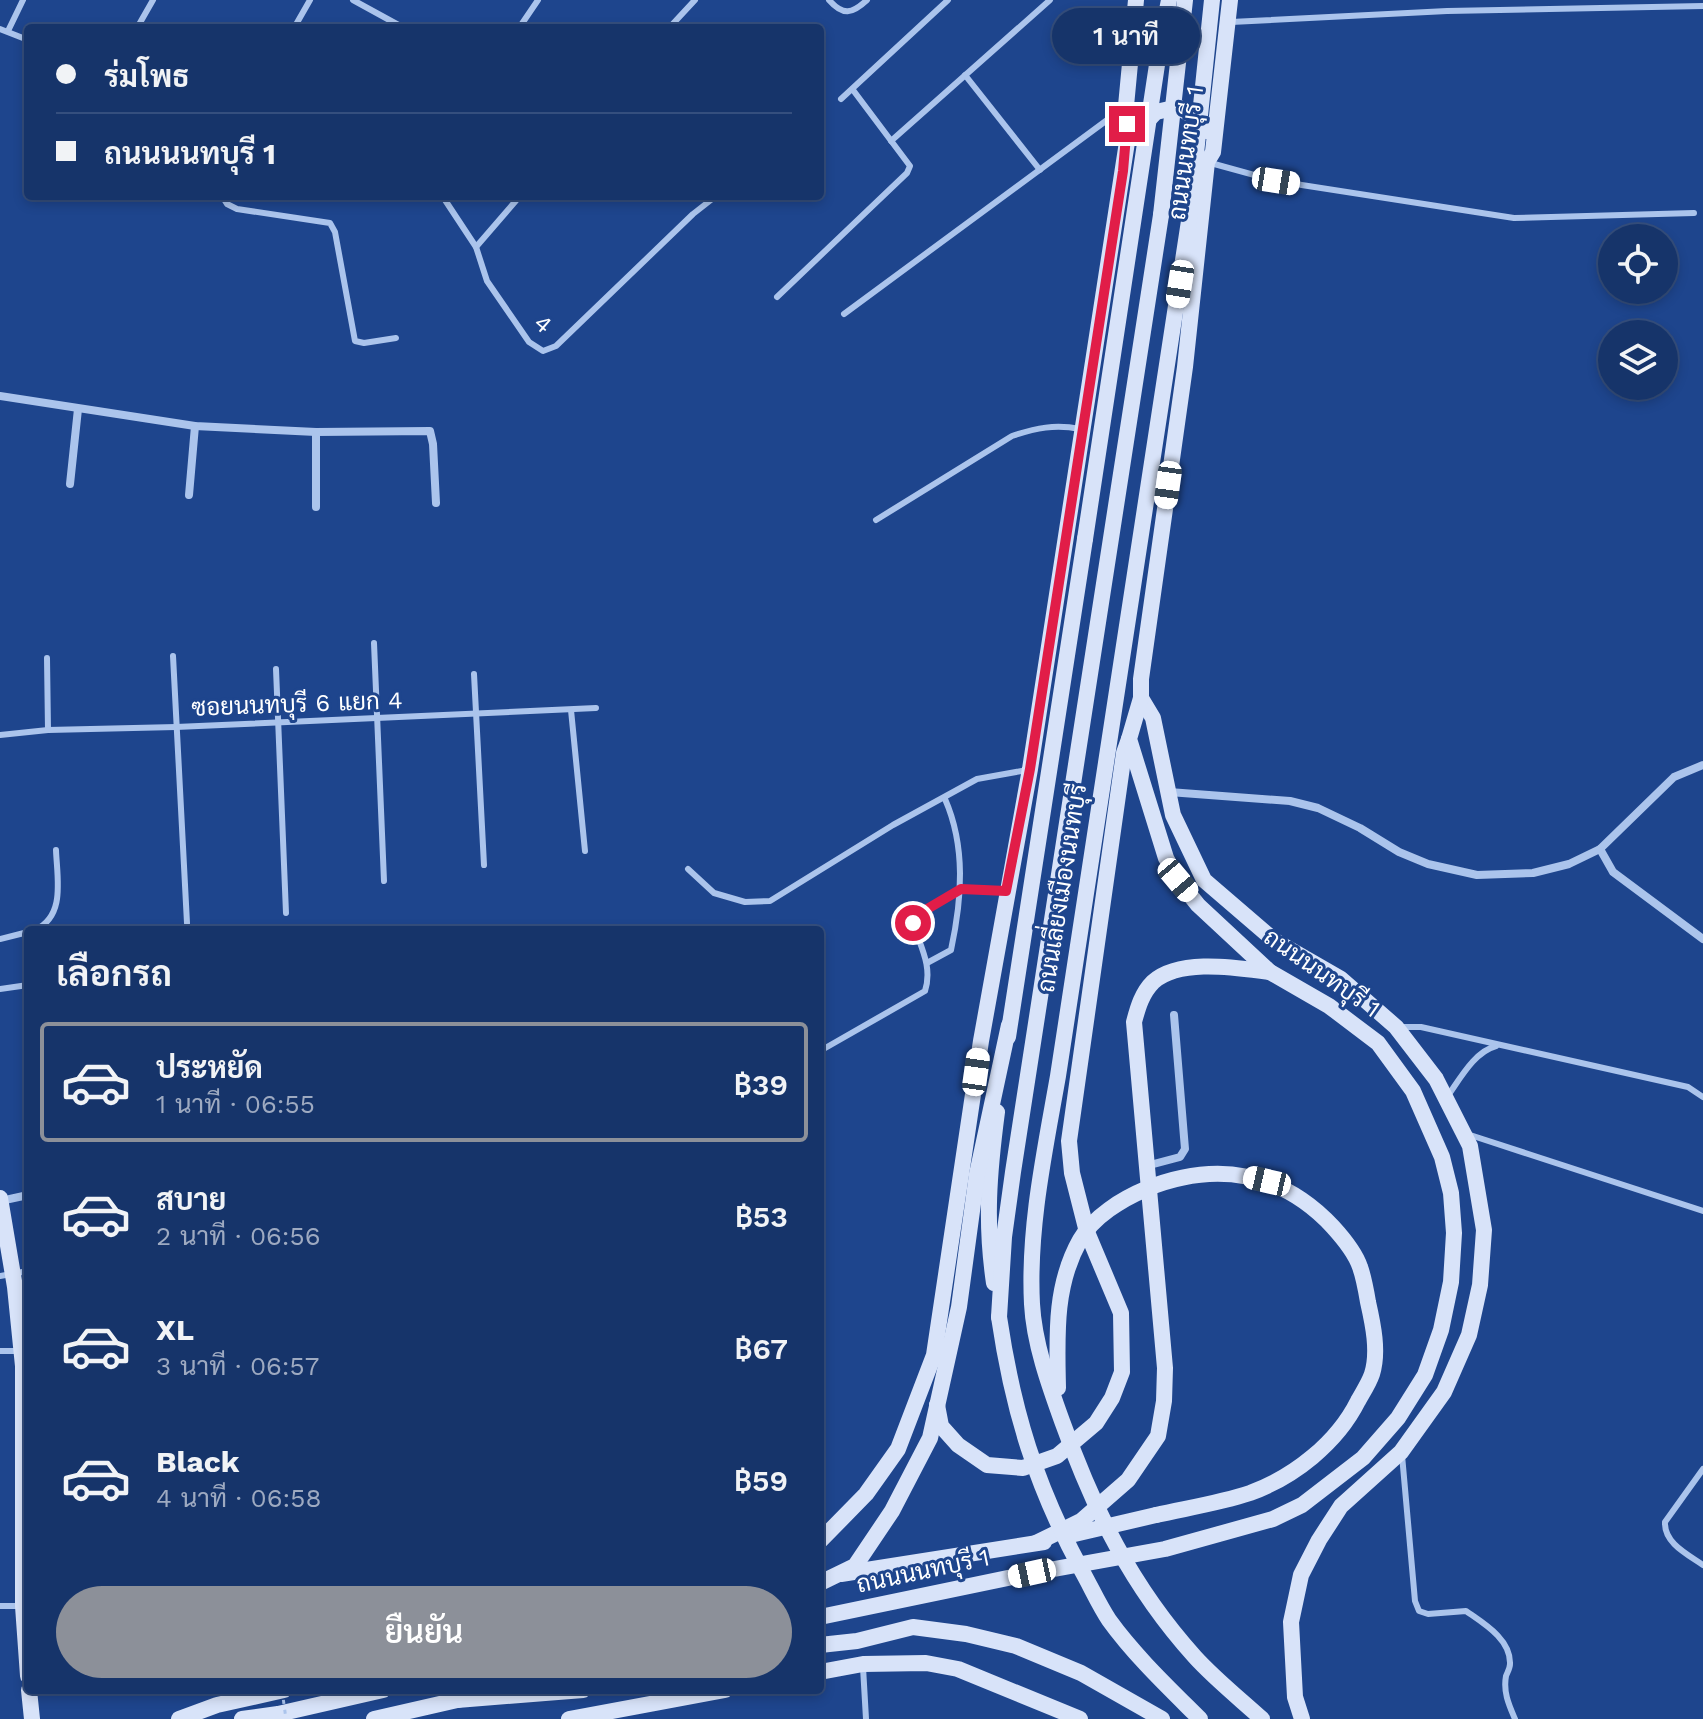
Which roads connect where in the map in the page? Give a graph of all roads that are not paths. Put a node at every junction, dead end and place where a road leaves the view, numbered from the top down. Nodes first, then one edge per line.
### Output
1 (23, 0) edge
2 (153, 0) edge
3 (310, 0) edge
4 (353, 0) edge
5 (538, 0) edge
6 (695, 0) edge
7 (829, 0) edge
8 (867, 0) edge
9 (948, 0) edge
10 (1050, 0) edge
11 (1136, 0) edge
12 (1169, 0) edge
13 (1185, 0) edge
14 (1212, 0) edge
15 (1230, 0) edge
16 (1703, 6) edge
17 (1227, 22) junction
18 (139, 24) edge
19 (296, 24) edge
20 (397, 24) edge
21 (522, 24) edge
22 (673, 24) edge
23 (0, 29) edge
24 (8, 31) junction
25 (24, 38) edge
26 (965, 75) junction
27 (853, 90) junction
28 (841, 99) dead end
29 (1126, 106) junction
30 (891, 141) junction
31 (1127, 142) junction
32 (1210, 157) junction
33 (1040, 170) junction
34 (224, 200) edge
35 (445, 200) edge
36 (517, 200) edge
37 (711, 200) edge
38 (1694, 213) dead end
39 (476, 247) junction
40 (777, 297) dead end
41 (844, 314) dead end
42 (396, 338) dead end
43 (0, 396) edge
44 (78, 409) junction
45 (195, 426) junction
46 (1083, 429) junction
47 (316, 432) junction
48 (70, 484) dead end
49 (189, 495) dead end
50 (436, 503) dead end
51 (316, 507) dead end
52 (876, 520) dead end
53 (374, 643) dead end
54 (173, 656) dead end
55 (47, 658) dead end
56 (276, 669) dead end
57 (474, 674) dead end
58 (1141, 698) junction
59 (596, 708) dead end
60 (571, 710) junction
61 (474, 714) junction
62 (376, 719) junction
63 (277, 723) junction
64 (176, 727) junction
65 (48, 730) junction
66 (0, 735) edge
67 (1129, 739) junction
68 (1703, 765) edge
69 (1030, 769) junction
70 (1168, 792) junction
71 (945, 799) junction
72 (1600, 849) junction
73 (56, 850) dead end
74 (585, 851) dead end
75 (484, 865) dead end
76 (688, 869) dead end
77 (384, 881) dead end
78 (961, 889) junction
79 (1006, 891) junction
80 (286, 913) dead end
81 (187, 923) dead end
82 (42, 926) edge
83 (24, 933) edge
84 (0, 939) edge
85 (1703, 939) edge
86 (927, 963) junction
87 (1270, 972) junction
88 (24, 986) edge
89 (0, 989) edge
90 (1174, 1015) dead end
91 (1009, 1025) junction
92 (1396, 1027) junction
93 (1500, 1045) junction
94 (824, 1049) edge
95 (1703, 1097) edge
96 (1446, 1098) junction
97 (1463, 1133) junction
98 (1145, 1166) junction
99 (24, 1197) edge
100 (1, 1208) edge
101 (1703, 1211) edge
102 (13, 1274) edge
103 (999, 1317) junction
104 (0, 1351) edge
105 (20, 1351) junction
106 (934, 1355) junction
107 (1058, 1408) junction
108 (24, 1415) edge
109 (1401, 1452) junction
110 (1703, 1469) edge
111 (824, 1537) edge
112 (1036, 1543) junction
113 (1703, 1565) edge
114 (24, 1575) edge
115 (824, 1578) edge
116 (824, 1579) edge
117 (0, 1606) edge
118 (23, 1606) junction
119 (824, 1616) edge
120 (24, 1620) edge
121 (824, 1645) edge
122 (863, 1664) junction
123 (824, 1671) edge
124 (29, 1694) edge
125 (265, 1694) edge
126 (366, 1694) edge
127 (479, 1694) edge
128 (533, 1694) edge
129 (703, 1694) edge
130 (457, 1700) junction
131 (32, 1719) edge
132 (179, 1719) edge
133 (242, 1719) edge
134 (374, 1719) edge
135 (569, 1719) edge
136 (866, 1719) edge
137 (1080, 1719) edge
138 (1162, 1719) edge
139 (1200, 1719) edge
140 (1262, 1719) edge
141 (1302, 1719) edge
142 (1515, 1719) edge

1 - 24 lane
2 - 18 lane
3 - 19 lane
4 - 20 lane
5 - 21 lane
6 - 22 lane
7 - 8 lane
9 - 27 lane
10 - 26 lane
11 - 29 main road
12 - 91 main road, bridge
13 - 103 main road, ถนนเลี่ยงเมืองนนทบุรี, bridge
14 - 107 main road, ถนนเลี่ยงเมืองนนทบุรี, bridge
15 - 17 main road, ถนนนนทบุรี 1
16 - 17 lane
17 - 32 main road, ถนนนนทบุรี 1
23 - 24 lane
24 - 25 lane
26 - 30 lane
26 - 33 lane
27 - 28 lane
27 - 30 lane
29 - 31 main road
29 - 33 lane
30 - 40 lane
31 - 32 main road
31 - 46 main road
32 - 38 lane
32 - 58 main road, ถนนนนทบุรี 1
33 - 41 lane
34 - 42 lane
35 - 39 lane, 4
36 - 39 lane
37 - 39 lane, 4
43 - 44 street
44 - 45 street
44 - 48 street
45 - 47 street
45 - 49 street
46 - 52 lane
46 - 69 main road
47 - 50 street
47 - 51 street
53 - 62 lane
54 - 64 lane
55 - 65 lane
56 - 63 lane
57 - 61 lane
58 - 67 main road, ถนนนนทบุรี 1
58 - 70 main road
59 - 60 lane, ซอยนนทบุรี 6 แยก 4
60 - 61 lane, ซอยนนทบุรี 6 แยก 4
60 - 74 lane
61 - 62 lane, ซอยนนทบุรี 6 แยก 4
61 - 75 lane
62 - 63 lane, ซอยนนทบุรี 6 แยก 4
62 - 77 lane
63 - 64 lane, ซอยนนทบุรี 6 แยก 4
63 - 80 lane
64 - 65 lane, ซอยนนทบุรี 6 แยก 4
64 - 81 lane
65 - 66 lane, ซอยนนทบุรี 6 แยก 4
67 - 87 main road, ถนนนนทบุรี 1
67 - 106 main road
68 - 72 street
69 - 71 lane
69 - 79 main road
70 - 72 street
70 - 92 main road
71 - 76 lane
71 - 78 lane
72 - 85 street
73 - 82 lane
78 - 79 lane
78 - 86 lane
78 - 86 lane
79 - 106 main road
83 - 84 lane
86 - 94 lane
87 - 98 main road
87 - 119 main road, ถนนนนทบุรี 1
88 - 89 lane
90 - 98 street
91 - 103 main road, bridge
91 - 115 main road, bridge
92 - 93 lane
92 - 96 main road
93 - 95 lane
93 - 96 lane
96 - 97 main road
97 - 101 lane
97 - 109 main road
98 - 112 main road
99 - 100 street
100 - 102 main road
102 - 105 main road
103 - 139 main road, bridge
104 - 105 lane
105 - 108 main road
106 - 111 main road
107 - 112 main road, bridge
107 - 140 main road, ถนนเลี่ยงเมืองนนทบุรี, bridge
109 - 141 main road
109 - 142 lane
110 - 113 lane
112 - 116 main road
114 - 118 main road
117 - 118 lane
118 - 120 main road
121 - 138 main road
122 - 123 main road
122 - 136 lane
122 - 137 main road
124 - 131 main road
125 - 132 main road
126 - 133 main road
127 - 130 main road
128 - 130 main road
129 - 135 main road
130 - 134 main road

